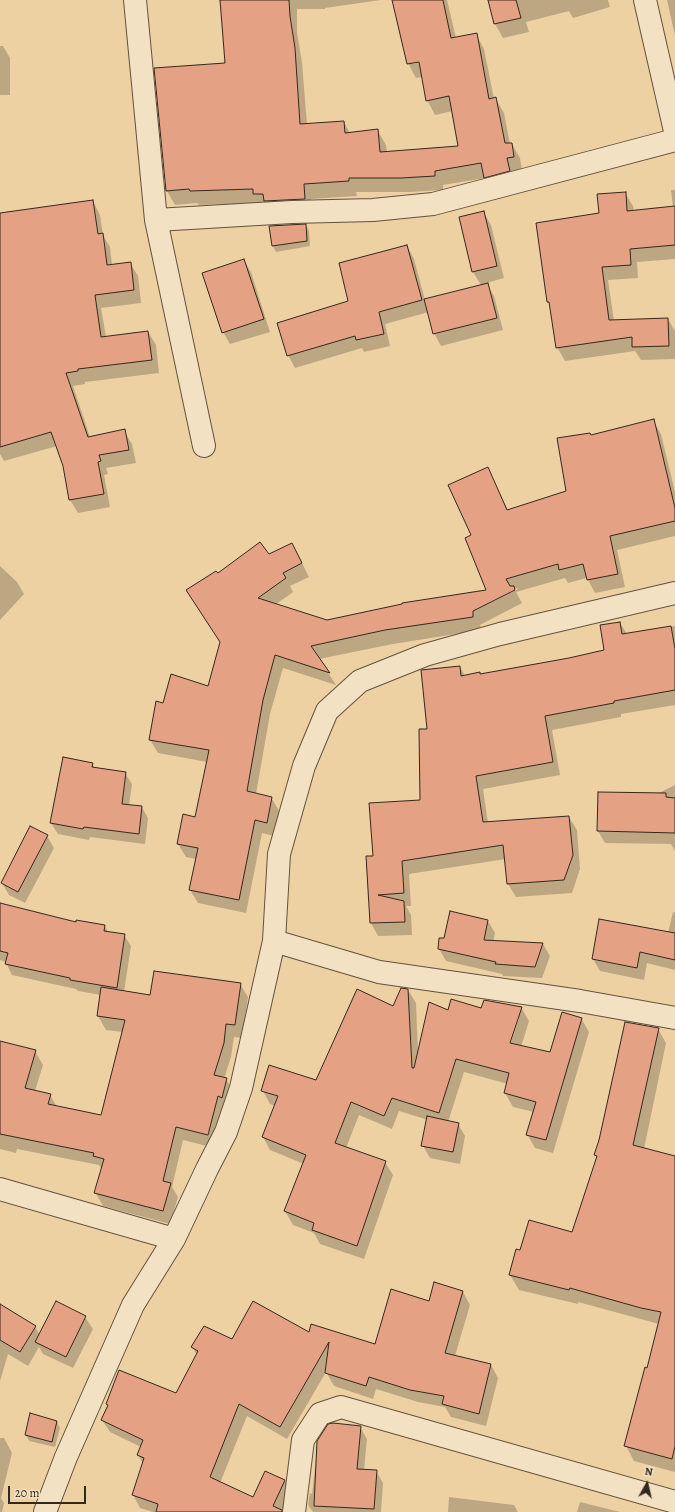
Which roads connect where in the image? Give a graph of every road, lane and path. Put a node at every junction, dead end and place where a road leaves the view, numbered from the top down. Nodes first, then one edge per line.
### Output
1 (135, 0) edge
2 (645, 0) edge
3 (675, 131) edge
4 (675, 140) edge
5 (156, 220) junction
6 (204, 446) dead end
7 (675, 593) edge
8 (274, 941) junction
9 (675, 1018) edge
10 (0, 1189) edge
11 (174, 1239) junction
12 (675, 1502) edge
13 (46, 1512) edge
14 (294, 1512) edge

1 - 5 street
2 - 3 street
4 - 5 street
5 - 6 street
7 - 8 street
8 - 9 street
8 - 11 street
10 - 11 street
11 - 13 street
12 - 14 street

